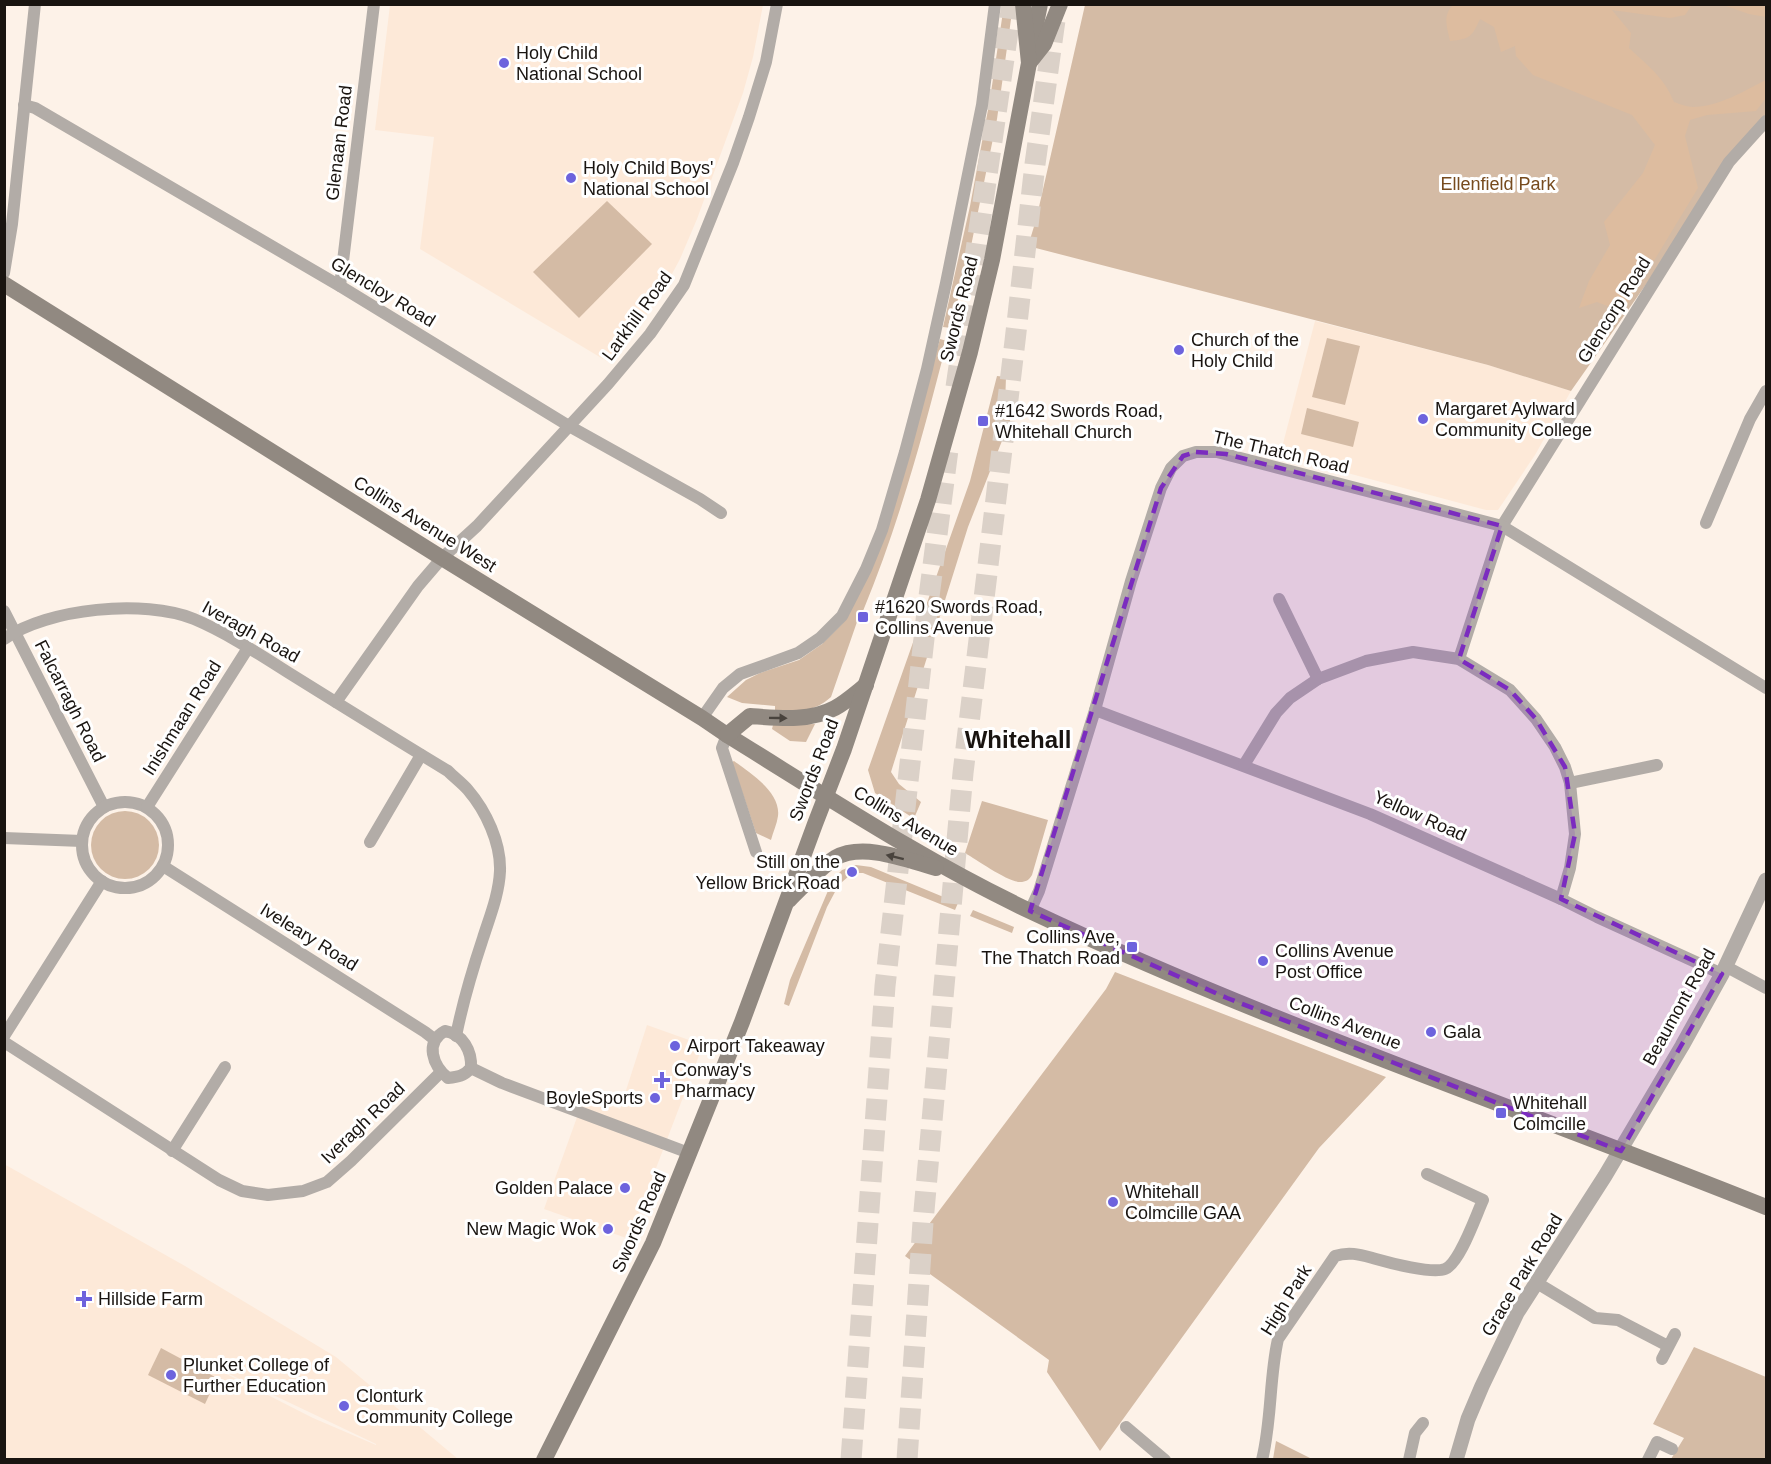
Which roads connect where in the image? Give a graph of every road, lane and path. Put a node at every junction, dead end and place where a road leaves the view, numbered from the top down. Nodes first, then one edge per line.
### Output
1 (34, 4) edge
2 (374, 4) edge
3 (777, 4) edge
4 (995, 4) edge
5 (1023, 4) edge
6 (1040, 4) edge
7 (1060, 4) edge
8 (1029, 63) junction
9 (24, 105) junction
10 (1767, 121) edge
11 (4, 273) edge
12 (4, 284) edge
13 (340, 286) junction
14 (1767, 391) edge
15 (569, 426) junction
16 (721, 513) dead end
17 (1706, 523) dead end
18 (1502, 526) junction
19 (442, 558) junction
20 (1279, 599) dead end
21 (4, 611) edge
22 (9, 636) edge
23 (248, 648) junction
24 (1459, 659) junction
25 (1318, 678) junction
26 (866, 685) junction
27 (1767, 688) edge
28 (336, 702) junction
29 (1095, 710) junction
30 (702, 718) junction
31 (727, 735) junction
32 (421, 755) junction
33 (1244, 765) junction
34 (1657, 765) dead end
35 (1570, 783) junction
36 (826, 796) junction
37 (104, 807) junction
38 (147, 807) junction
39 (4, 838) edge
40 (82, 841) junction
41 (370, 842) dead end
42 (756, 852) dead end
43 (163, 866) junction
44 (952, 871) junction
45 (1767, 880) edge
46 (102, 881) junction
47 (1561, 899) junction
48 (786, 903) junction
49 (1030, 911) junction
50 (1724, 970) junction
51 (1767, 987) edge
52 (4, 1036) edge
53 (456, 1036) junction
54 (434, 1039) junction
55 (4, 1042) edge
56 (225, 1067) dead end
57 (471, 1068) junction
58 (441, 1072) junction
59 (1621, 1150) junction
60 (172, 1151) junction
61 (689, 1153) junction
62 (1427, 1174) dead end
63 (1767, 1207) edge
64 (1537, 1283) junction
65 (1675, 1334) dead end
66 (1668, 1346) junction
67 (1662, 1359) dead end
68 (1423, 1423) dead end
69 (1126, 1427) dead end
70 (1672, 1449) dead end
71 (1649, 1458) edge
72 (544, 1460) edge
73 (1165, 1460) edge
74 (1262, 1460) edge
75 (1409, 1460) edge
76 (1456, 1460) edge

1 - 9 street
2 - 13 street, Glenaan Road
3 - 15 street, Larkhill Road
4 - 30 street, Swords Road
5 - 8 main road, Swords Road
6 - 8 main road
7 - 8 main road, Swords Road
8 - 26 main road, Swords Road
9 - 11 street
9 - 13 street, Glencloy Road
10 - 18 street, Glencorp Road
12 - 19 main road, Collins Avenue West
13 - 15 street, Glencloy Road
14 - 17 street
15 - 16 street, Glencloy Road
15 - 19 street, Larkhill Road
18 - 24 street, Glencorp Road
18 - 27 street, The Thatch Road
18 - 29 street, The Thatch Road
19 - 28 street
19 - 30 main road, Collins Avenue West
20 - 25 street
21 - 22 street, Falcarragh Road
22 - 23 street, Iveragh Road
22 - 37 street, Falcarragh Road
23 - 28 street, Iveragh Road
23 - 38 street, Inishmaan Road
24 - 25 street
24 - 35 street
25 - 33 street
31 -> 26 main road
26 - 36 main road, Swords Road
28 - 32 street, Iveragh Road
29 - 33 street, Yellow Road
29 - 49 street, The Thatch Road
30 - 31 main road, Collins Avenue West
31 - 36 main road, Collins Avenue West
31 - 42 street
32 - 41 street
32 - 53 street, Iveragh Road
33 - 47 street, Yellow Road
34 - 35 street
35 - 47 street
36 - 44 main road, Collins Avenue
36 - 48 main road, Swords Road
37 - 38 street
37 - 40 street
38 - 43 street
39 - 40 street
40 - 46 street
43 - 46 street
43 - 54 street, Iveleary Road
44 -> 48 main road
44 - 49 main road, Collins Avenue
45 - 50 street, Beaumont Road
46 - 52 street
47 - 50 street, Yellow Road
48 - 61 main road, Swords Road
49 - 59 main road, Collins Avenue
50 - 51 street, Yellow Road
50 - 59 street, Beaumont Road
53 - 54 street
53 - 57 street
54 - 58 street
55 - 60 street, Iveragh Road
56 - 60 street
57 - 58 street
57 - 61 street
58 - 60 street, Iveragh Road
59 - 63 main road, Collins Avenue
59 - 64 street, Grace Park Road
61 - 72 main road, Swords Road
62 - 74 street, High Park
64 - 66 street
64 - 76 street, Grace Park Road
65 - 66 street
66 - 67 street
68 - 75 street
69 - 73 street
70 - 71 street

